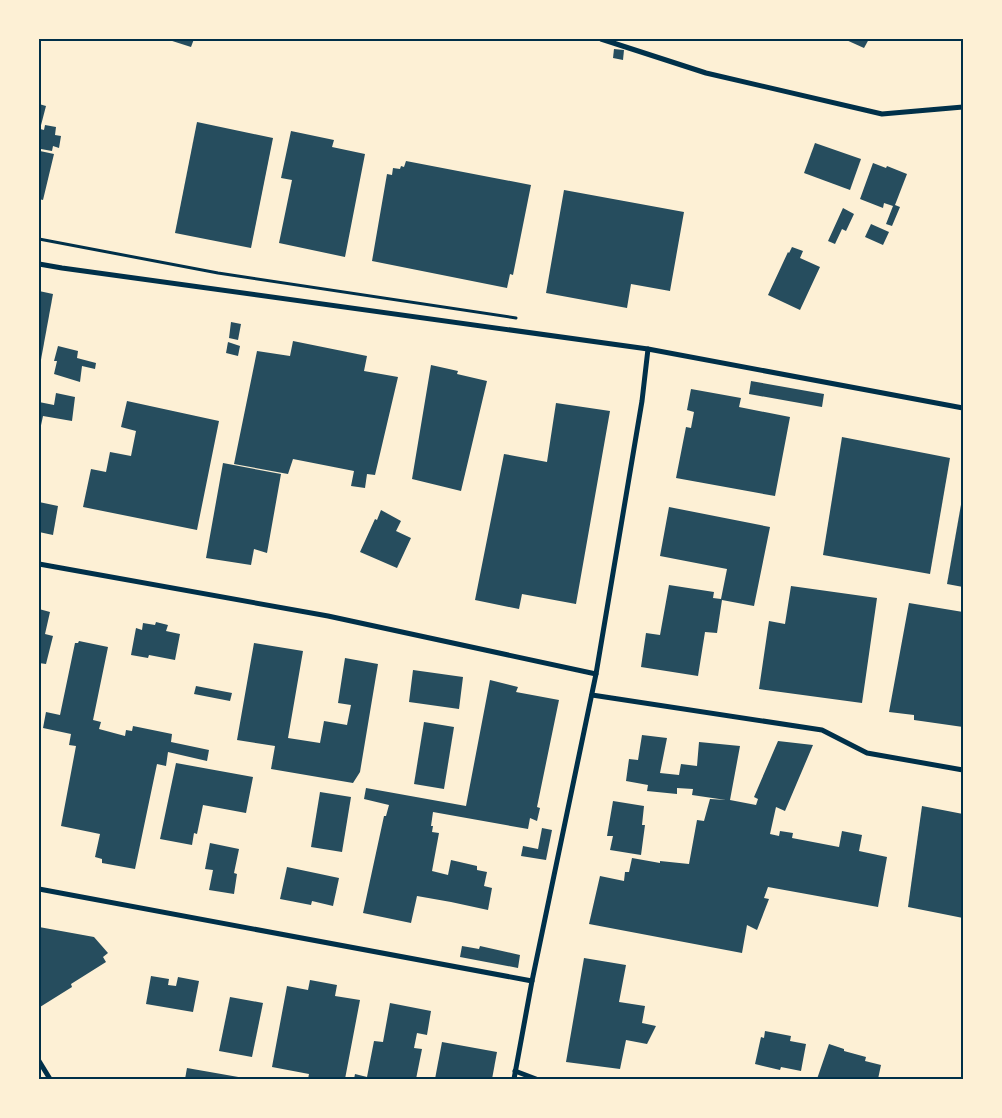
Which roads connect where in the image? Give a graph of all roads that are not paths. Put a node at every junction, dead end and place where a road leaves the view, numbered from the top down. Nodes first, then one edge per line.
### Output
1 (601, 39) edge
2 (963, 107) edge
3 (39, 264) edge
4 (648, 349) junction
5 (963, 408) edge
6 (39, 564) edge
7 (596, 674) junction
8 (592, 695) junction
9 (963, 770) edge
10 (39, 889) edge
11 (532, 981) junction
12 (39, 1061) edge
13 (516, 1071) junction
14 (50, 1079) edge
15 (514, 1079) edge
16 (536, 1079) edge

1 - 2 street
3 - 4 street
4 - 5 street
4 - 7 street
6 - 7 street
7 - 8 street
8 - 9 street
8 - 11 street
10 - 11 street
11 - 13 street
12 - 14 street
13 - 15 street
13 - 16 street

